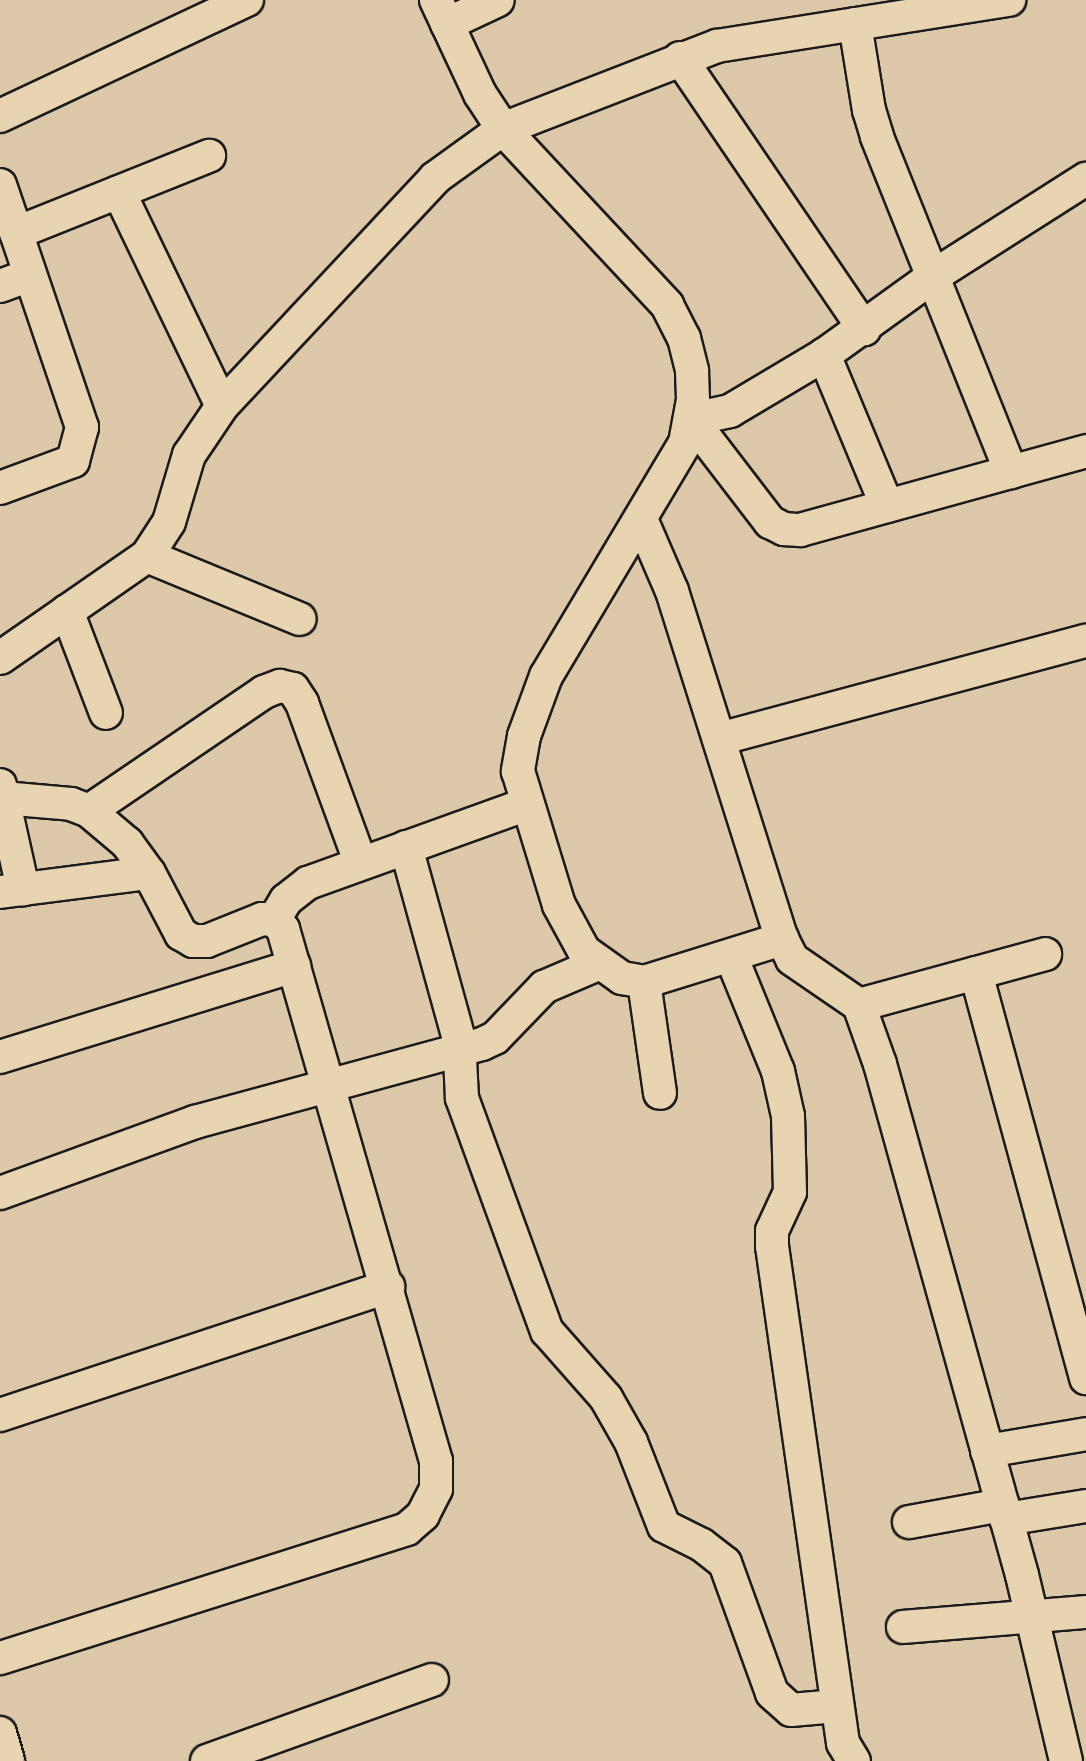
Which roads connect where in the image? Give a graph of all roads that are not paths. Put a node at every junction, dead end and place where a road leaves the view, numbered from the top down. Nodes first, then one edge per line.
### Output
1 (247, 0) edge
2 (498, 0) edge
3 (1009, 0) edge
4 (442, 12) edge
5 (855, 24) junction
6 (680, 58) junction
7 (0, 116) edge
8 (503, 130) junction
9 (209, 156) dead end
10 (1086, 178) edge
11 (0, 185) edge
12 (119, 192) junction
13 (16, 233) junction
14 (30, 275) junction
15 (932, 276) junction
16 (0, 286) edge
17 (864, 329) junction
18 (824, 355) junction
19 (222, 406) junction
20 (691, 419) junction
21 (1086, 451) edge
22 (1011, 472) junction
23 (0, 488) edge
24 (887, 506) junction
25 (641, 519) junction
26 (147, 556) junction
27 (67, 611) junction
28 (300, 619) dead end
29 (1086, 641) edge
30 (0, 658) edge
31 (106, 713) dead end
32 (719, 739) junction
33 (1, 792) edge
34 (527, 804) junction
35 (89, 811) junction
36 (406, 848) junction
37 (360, 864) junction
38 (149, 873) junction
39 (11, 890) edge
40 (274, 920) junction
41 (782, 939) junction
42 (1045, 954) dead end
43 (732, 956) junction
44 (600, 963) junction
45 (294, 966) junction
46 (976, 973) junction
47 (644, 982) junction
48 (859, 1005) junction
49 (461, 1050) junction
50 (0, 1057) edge
51 (328, 1083) junction
52 (660, 1093) dead end
53 (0, 1193) edge
54 (388, 1287) junction
55 (1086, 1378) edge
56 (0, 1415) edge
57 (1086, 1434) edge
58 (987, 1451) junction
59 (1086, 1506) edge
60 (1004, 1512) junction
61 (909, 1522) dead end
62 (1086, 1612) edge
63 (1031, 1616) junction
64 (903, 1627) dead end
65 (0, 1658) edge
66 (432, 1680) dead end
67 (838, 1706) junction
68 (0, 1733) edge
69 (1086, 1758) edge
70 (8, 1761) edge
71 (207, 1761) edge
72 (854, 1761) edge
73 (1065, 1761) edge

1 - 7 street
2 - 4 street
3 - 5 street
4 - 8 street
5 - 6 street
5 - 15 street
6 - 8 street
6 - 17 street
8 - 19 street
8 - 20 street
9 - 12 street
10 - 15 street
11 - 13 street
12 - 13 street
12 - 19 street
13 - 14 street
14 - 16 street
14 - 23 street
15 - 17 street
15 - 22 street
17 - 18 street
18 - 20 street
18 - 24 street
19 - 26 street
20 - 24 street
20 - 25 street
21 - 22 street
22 - 24 street
25 - 32 street
25 - 34 street
26 - 27 street
26 - 28 street
27 - 30 street
27 - 31 street
29 - 32 street
32 - 41 street
33 - 35 street
33 - 39 street
34 - 36 street
34 - 44 street
35 - 37 street
35 - 38 street
36 - 37 street
36 - 49 street
37 - 40 street
38 - 39 street
38 - 40 street
40 - 45 street
41 - 43 street
41 - 48 street
42 - 46 street
43 - 47 street
43 - 67 street
44 - 47 street
44 - 49 street
45 - 50 street
45 - 51 street
46 - 48 street
46 - 55 street
47 - 52 street
48 - 58 street
49 - 51 street
49 - 67 street
51 - 53 street
51 - 54 street
54 - 56 street
54 - 65 street
57 - 58 street
58 - 60 street
59 - 60 street
60 - 61 street
60 - 63 street
62 - 63 street
63 - 64 street
63 - 73 street
66 - 71 street
67 - 72 street
68 - 70 street
69 - 73 street

